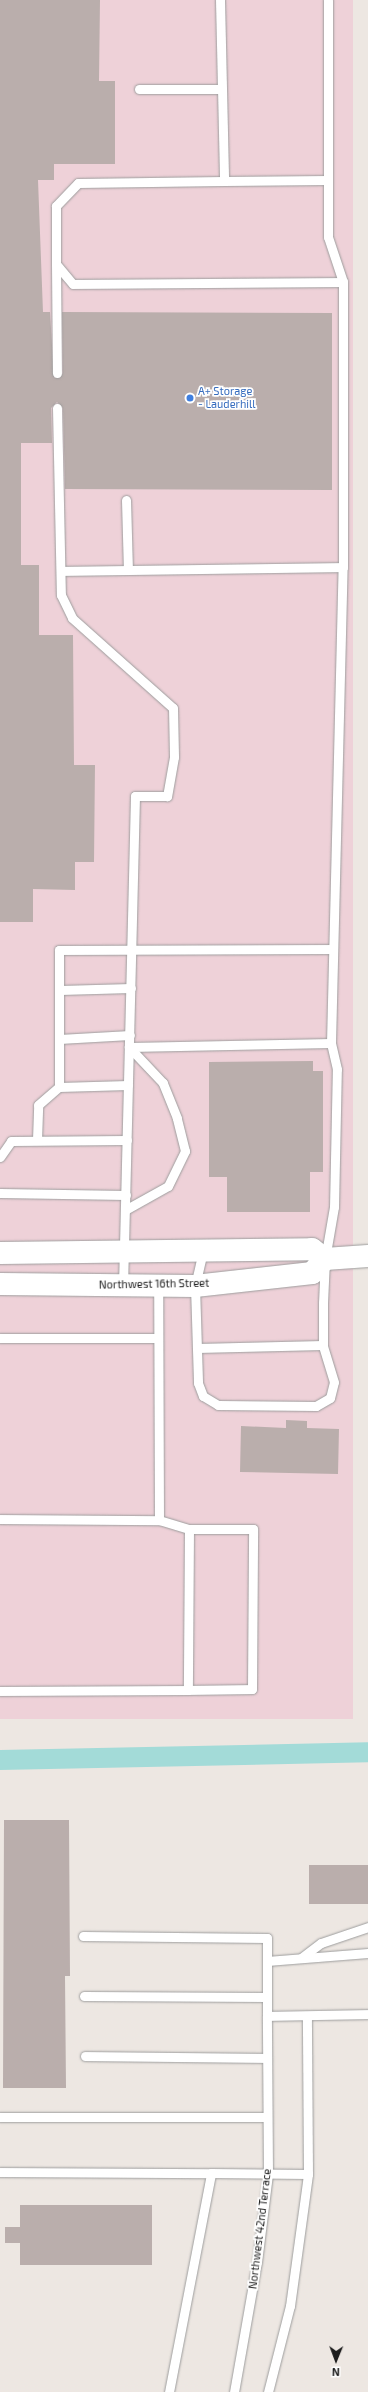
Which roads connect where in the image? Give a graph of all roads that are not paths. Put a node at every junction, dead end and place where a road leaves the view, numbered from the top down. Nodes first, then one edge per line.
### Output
1 (220, 0) edge
2 (328, 0) edge
3 (139, 89) dead end
4 (222, 89) junction
5 (328, 180) junction
6 (224, 181) junction
7 (56, 264) junction
8 (343, 282) junction
9 (57, 373) dead end
10 (57, 408) dead end
11 (126, 500) dead end
12 (343, 567) junction
13 (128, 570) junction
14 (61, 571) junction
15 (132, 949) junction
16 (333, 949) junction
17 (131, 988) junction
18 (60, 990) junction
19 (130, 1035) junction
20 (59, 1039) junction
21 (331, 1043) junction
22 (129, 1047) junction
23 (128, 1085) junction
24 (59, 1087) junction
25 (37, 1140) junction
26 (127, 1140) junction
27 (0, 1157) edge
28 (0, 1193) edge
29 (126, 1195) junction
30 (125, 1210) junction
31 (203, 1251) junction
32 (124, 1252) junction
33 (0, 1253) edge
34 (368, 1256) edge
35 (325, 1259) junction
36 (0, 1284) edge
37 (122, 1285) junction
38 (158, 1286) junction
39 (195, 1286) junction
40 (0, 1338) edge
41 (158, 1338) junction
42 (323, 1345) junction
43 (197, 1348) junction
44 (0, 1519) edge
45 (159, 1520) junction
46 (189, 1529) junction
47 (188, 1690) junction
48 (0, 1691) edge
49 (368, 1927) edge
50 (83, 1936) dead end
51 (368, 1953) edge
52 (301, 1958) junction
53 (267, 1961) junction
54 (84, 1996) dead end
55 (267, 1997) junction
56 (368, 2014) edge
57 (267, 2016) junction
58 (307, 2016) junction
59 (85, 2056) dead end
60 (267, 2058) junction
61 (0, 2117) edge
62 (267, 2117) junction
63 (0, 2172) edge
64 (211, 2173) junction
65 (268, 2174) junction
66 (308, 2174) junction
67 (169, 2392) edge
68 (234, 2392) edge
69 (268, 2392) edge

1 - 4 lane
2 - 5 lane
3 - 4 lane
4 - 6 lane
5 - 6 lane
5 - 8 lane
6 - 7 lane
7 - 8 lane
7 - 9 lane
8 - 12 lane
10 - 14 lane
11 - 13 lane
12 - 13 lane
12 - 16 lane
13 - 14 lane
14 - 15 lane
15 - 16 lane
15 - 17 lane
15 - 18 lane
16 - 21 lane
17 - 18 lane
17 - 19 lane
18 - 20 lane
19 - 20 lane
19 - 22 lane
20 - 24 lane
21 - 22 lane
21 - 35 lane
22 - 23 lane
22 - 30 lane
23 - 24 lane
23 - 26 lane
24 - 25 lane
25 - 26 lane
25 - 27 lane
26 - 29 lane
28 - 29 lane
29 - 30 lane
30 - 32 lane
31 - 32 street
31 - 35 street
31 - 39 lane
32 - 33 street
32 - 37 lane
34 - 35 street
35 - 39 street, Northwest 16th Street
35 - 42 lane
36 - 37 street, Northwest 16th Street
37 - 38 street, Northwest 16th Street
38 - 39 street, Northwest 16th Street
38 - 41 lane
39 - 43 lane
40 - 41 lane
41 - 45 lane
42 - 43 lane
42 - 43 lane
44 - 45 lane
45 - 46 lane
46 - 47 lane
46 - 47 lane
47 - 48 lane
49 - 52 lane
50 - 53 lane, Northwest 42nd Terrace
51 - 52 lane
52 - 53 lane
53 - 55 lane, Northwest 42nd Terrace
54 - 55 lane
55 - 57 lane, Northwest 42nd Terrace
56 - 58 lane
57 - 58 lane
57 - 60 lane, Northwest 42nd Terrace
58 - 66 lane
59 - 60 lane
60 - 62 lane, Northwest 42nd Terrace
61 - 62 lane
62 - 65 lane, Northwest 42nd Terrace
63 - 64 lane
64 - 65 lane
64 - 67 lane
65 - 66 lane
65 - 68 lane, Northwest 42nd Terrace
66 - 69 lane

